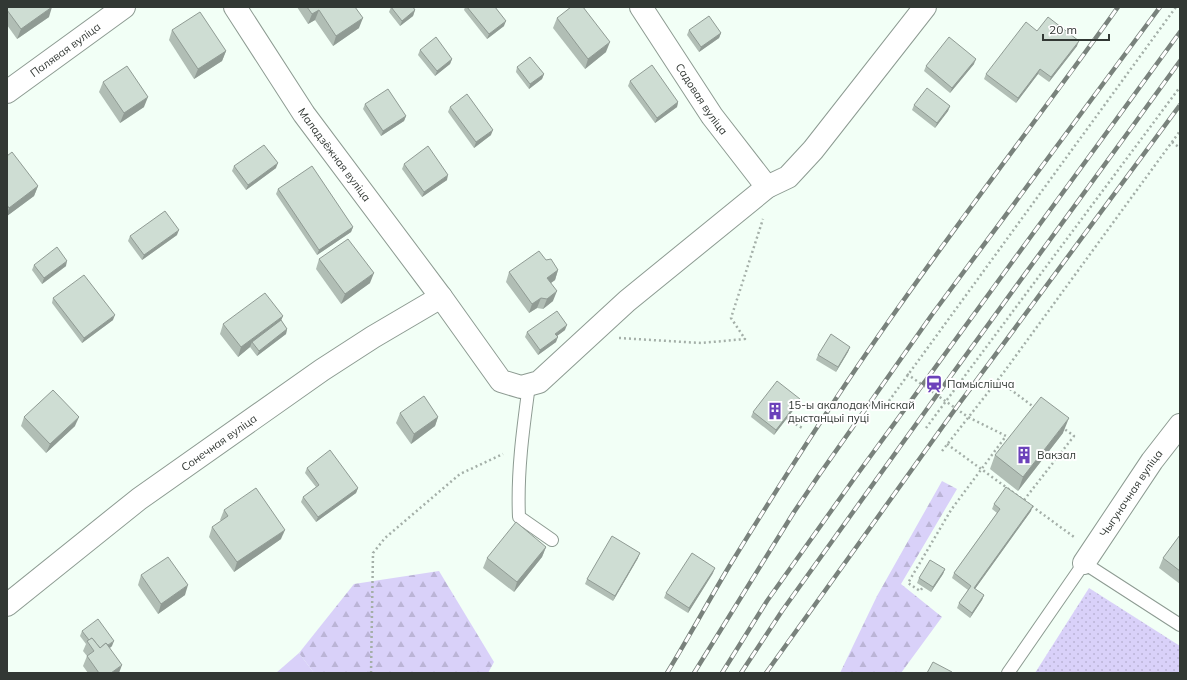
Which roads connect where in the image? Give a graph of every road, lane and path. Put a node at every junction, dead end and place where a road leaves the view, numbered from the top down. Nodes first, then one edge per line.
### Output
1 (124, 7) edge
2 (235, 7) edge
3 (641, 7) edge
4 (925, 7) edge
5 (1177, 7) edge
6 (1180, 87) edge
7 (7, 92) edge
8 (1180, 132) edge
9 (1172, 142) junction
10 (1180, 148) edge
11 (767, 187) junction
12 (441, 297) junction
13 (590, 334) junction
14 (907, 374) junction
15 (998, 380) junction
16 (529, 385) junction
17 (946, 401) junction
18 (886, 405) dead end
19 (1036, 408) edge
20 (968, 417) junction
21 (787, 419) edge
22 (1180, 425) edge
23 (1061, 427) edge
24 (926, 428) dead end
25 (804, 429) dead end
26 (1006, 436) junction
27 (1009, 438) edge
28 (947, 444) junction
29 (520, 446) junction
30 (942, 450) dead end
31 (982, 468) junction
32 (1024, 500) junction
33 (552, 540) dead end
34 (1088, 557) junction
35 (923, 587) edge
36 (7, 605) edge
37 (1180, 625) edge
38 (371, 673) edge
39 (1008, 673) edge

1 - 7 street, Палявая вуліца
2 - 12 street, Маладзёжная вуліца
3 - 11 street, Садовая вуліца
4 - 11 street
5 - 14 path
6 - 17 path
8 - 9 path
9 - 10 path
9 - 15 path
11 - 13 street
11 - 13 path
12 - 16 street, Маладзёжная вуліца
12 - 36 street, Сонечная вуліца
13 - 16 street
14 - 17 path
14 - 18 path
15 - 19 path
15 - 20 path
16 - 29 lane
17 - 20 path
17 - 24 path
20 - 26 path
20 - 28 path
21 - 25 path
22 - 34 street, Чыгуначная вуліца
23 - 32 path
26 - 27 path
26 - 31 path
28 - 30 path
28 - 31 path
29 - 33 lane
29 - 38 path
31 - 32 path
31 - 35 path
32 - 34 path
34 - 37 lane
34 - 39 lane

